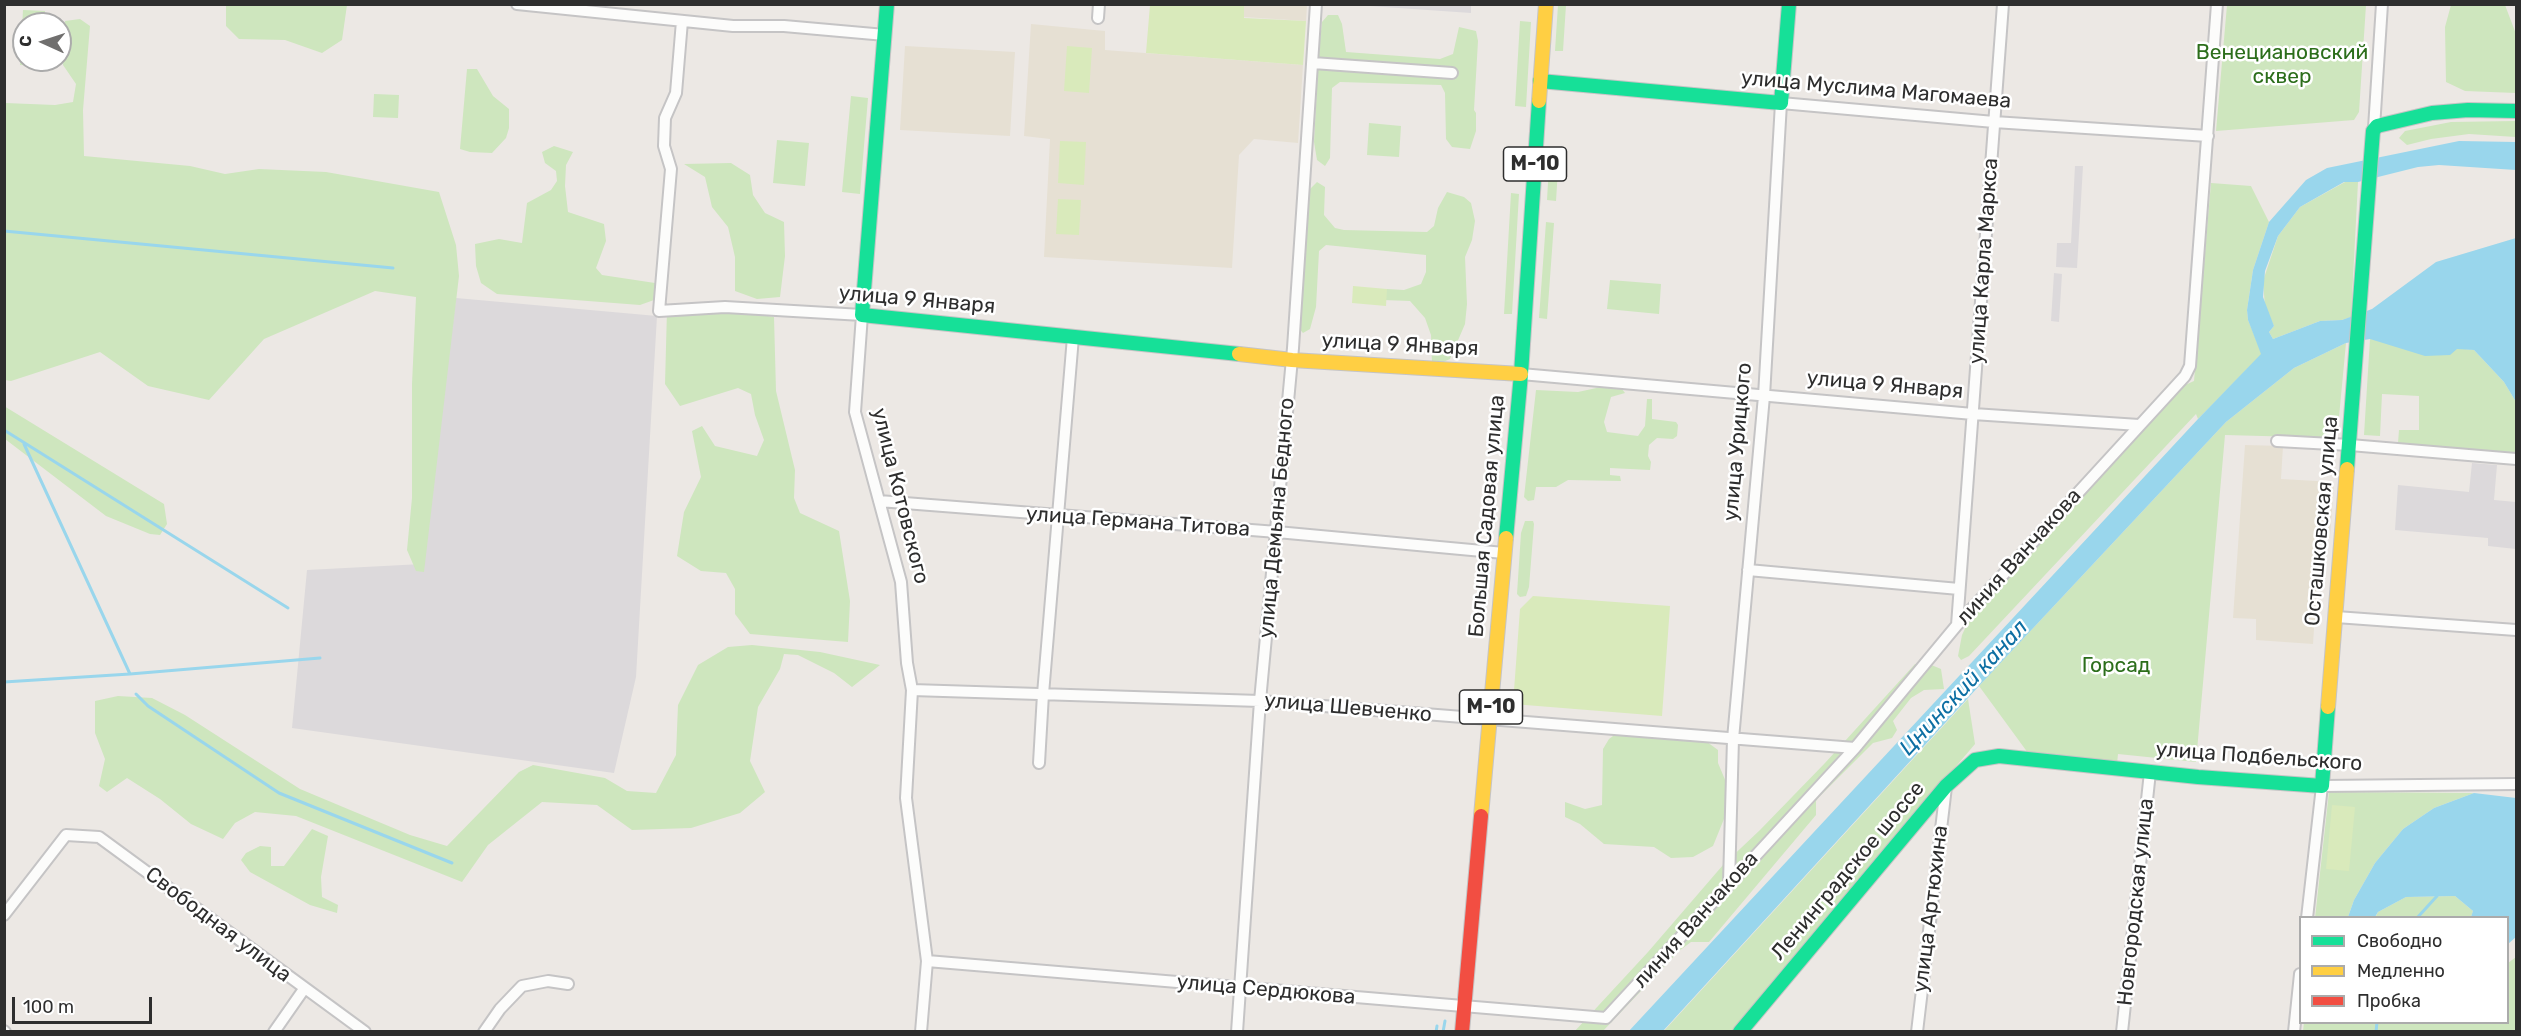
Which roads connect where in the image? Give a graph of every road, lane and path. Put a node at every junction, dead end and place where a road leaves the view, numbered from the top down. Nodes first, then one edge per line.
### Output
1 (517, 4) edge
2 (887, 4) edge
3 (1099, 4) edge
4 (1316, 4) edge
5 (1546, 4) edge
6 (1789, 4) edge
7 (2003, 4) edge
8 (2217, 4) edge
9 (2382, 4) edge
10 (613, 9) edge
11 (1098, 18) dead end
12 (682, 21) junction
13 (885, 35) junction
14 (1313, 63) junction
15 (1452, 73) dead end
16 (1540, 81) junction
17 (1781, 103) junction
18 (2517, 111) edge
19 (1994, 122) junction
20 (2374, 128) junction
21 (2208, 136) junction
22 (862, 315) junction
23 (1073, 337) junction
24 (1292, 360) junction
25 (1521, 374) junction
26 (1764, 396) junction
27 (1973, 414) junction
28 (2139, 425) junction
29 (2277, 441) dead end
30 (2350, 445) junction
31 (2517, 459) edge
32 (879, 501) junction
33 (1059, 516) junction
34 (1277, 532) junction
35 (1504, 553) junction
36 (1748, 570) junction
37 (1959, 589) junction
38 (2336, 617) junction
39 (1957, 625) junction
40 (2517, 630) edge
41 (912, 690) junction
42 (1042, 694) junction
43 (1260, 700) junction
44 (1490, 718) junction
45 (1733, 739) junction
46 (1855, 748) junction
47 (1999, 756) joint
48 (1039, 763) dead end
49 (2150, 772) junction
50 (2517, 784) edge
51 (1946, 786) junction
52 (2322, 786) junction
53 (1729, 883) junction
54 (4, 915) edge
55 (2307, 916) edge
56 (927, 961) junction
57 (568, 984) dead end
58 (304, 989) junction
59 (1241, 989) junction
60 (2299, 991) edge
61 (1463, 1006) junction
62 (1606, 1018) joint
63 (274, 1032) edge
64 (365, 1032) edge
65 (484, 1032) edge
66 (921, 1032) edge
67 (1237, 1032) edge
68 (1462, 1032) edge
69 (1740, 1032) edge
70 (1917, 1032) edge
71 (2122, 1032) edge
72 (2294, 1032) edge

1 - 10 street
2 - 13 main road, улица Котовского
3 - 11 street
4 - 14 street, улица Демьяна Бедного
5 - 16 main road, Большая Садовая улица / М-10
6 - 17 main road, улица Урицкого
7 - 19 street, улица Карла Маркса
8 - 21 street, линия Ванчакова
9 - 20 street
10 - 12 street
12 - 13 street
12 - 22 street, улица 9 Января
13 - 22 main road, улица Котовского
14 - 15 street
14 - 24 street, улица Демьяна Бедного
16 - 17 main road, улица Муслима Магомаева
16 - 25 main road, Большая Садовая улица / М-10
17 - 19 street, улица Муслима Магомаева
17 - 26 street, улица Урицкого
18 - 20 main road
19 - 21 street, улица Муслима Магомаева
19 - 27 street, улица Карла Маркса
20 - 30 main road, Осташковская улица
21 - 28 street, линия Ванчакова
22 - 23 main road, улица 9 Января
22 - 32 street, улица Котовского
23 - 24 main road, улица 9 Января
23 - 33 street
24 - 25 main road, улица 9 Января
24 - 34 street, улица Демьяна Бедного
25 - 26 street, улица 9 Января
25 - 35 main road, Большая Садовая улица / М-10
26 - 27 street, улица 9 Января
26 - 36 street, улица Урицкого
27 - 28 street, улица 9 Января
27 - 37 street, улица Карла Маркса
28 - 39 street, линия Ванчакова
29 - 30 street
30 - 31 street
30 - 38 main road, Осташковская улица
32 - 33 street, улица Германа Титова
32 - 41 street, улица Котовского
33 - 34 street, улица Германа Титова
33 - 42 street
34 - 35 street, улица Германа Титова
34 - 43 street, улица Демьяна Бедного
35 - 44 main road, Большая Садовая улица / М-10
36 - 37 street
36 - 45 street, улица Урицкого
37 - 39 street, улица Карла Маркса
38 - 40 street
38 - 52 main road, Осташковская улица
39 - 46 street, линия Ванчакова
41 - 42 street, улица Шевченко
41 - 56 street, улица Котовского
42 - 43 street, улица Шевченко
42 - 48 street
43 - 44 street, улица Шевченко
43 - 59 street, улица Демьяна Бедного
44 - 45 street, улица Шевченко
44 - 61 main road, Большая Садовая улица / М-10
45 - 46 street, улица Шевченко
45 - 53 street, улица Урицкого
46 - 53 street, линия Ванчакова
47 - 49 main road, улица Подбельского
47 - 51 main road, Ленинградское шоссе
49 - 52 main road, улица Подбельского
49 - 71 street, Новгородская улица
50 - 52 street, улица Подбельского
51 - 69 main road, Ленинградское шоссе
51 - 70 street, улица Артюхина
52 - 55 street, Осташковская улица
53 - 62 street, линия Ванчакова
54 - 58 street, Свободная улица
56 - 59 street, улица Сердюкова
56 - 66 street, улица Котовского
57 - 65 street
58 - 63 street
58 - 64 street, Свободная улица
59 - 61 street, улица Сердюкова
59 - 67 street, улица Демьяна Бедного
60 - 72 street
61 - 62 street, улица Сердюкова
61 - 68 main road, Большая Садовая улица / М-10

